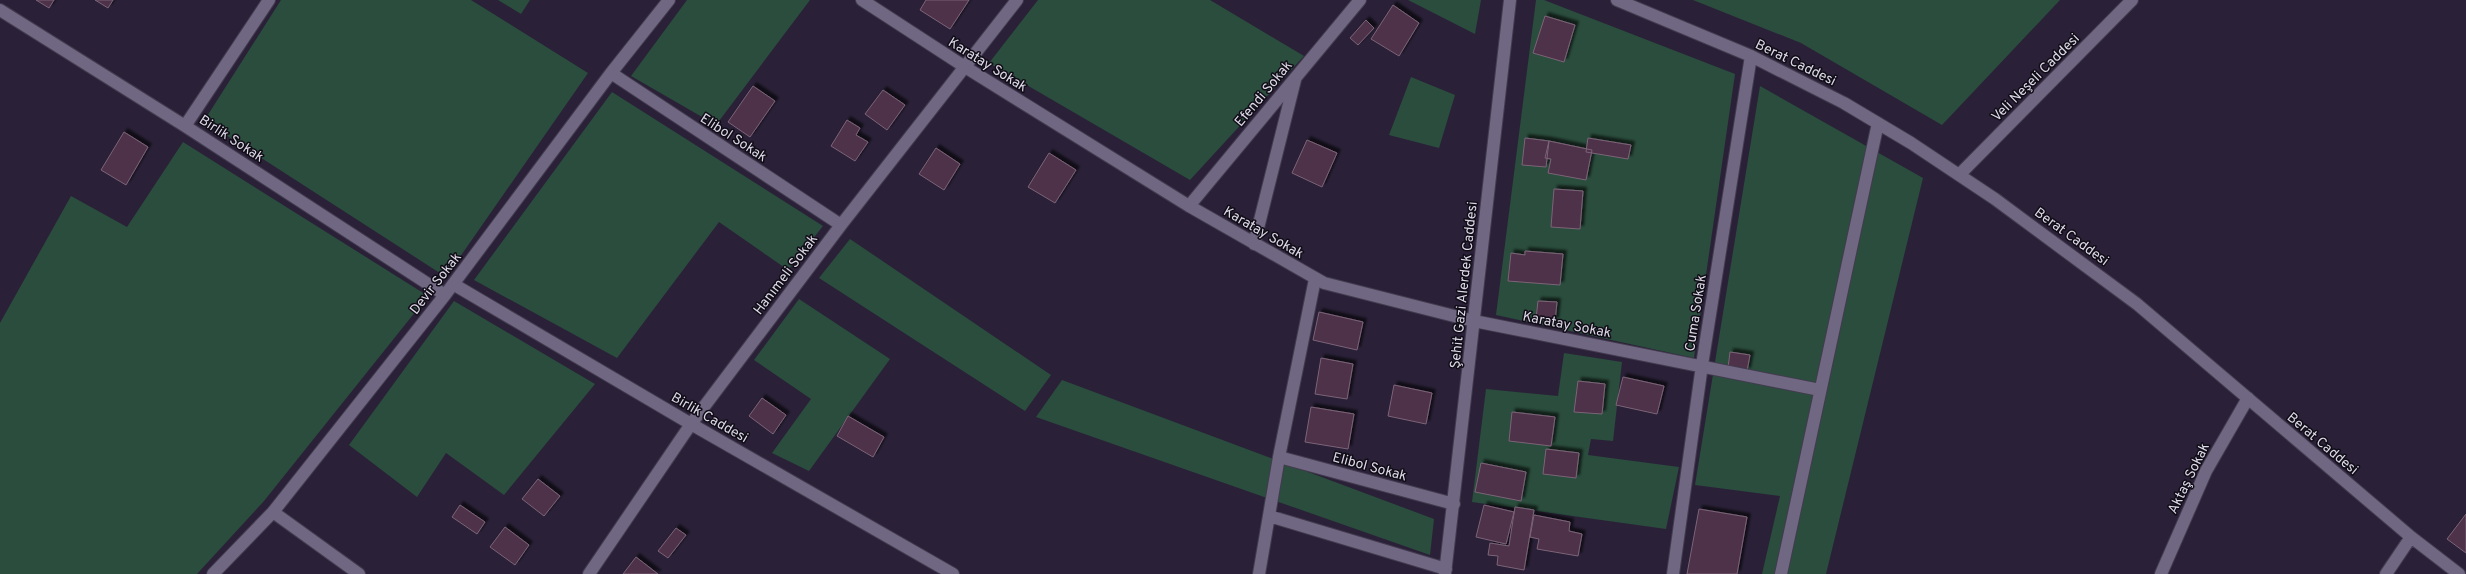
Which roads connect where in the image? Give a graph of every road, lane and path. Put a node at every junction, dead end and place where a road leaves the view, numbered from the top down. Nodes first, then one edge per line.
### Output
1 (269, 0) edge
2 (669, 0) edge
3 (862, 0) edge
4 (1017, 0) edge
5 (1360, 0) edge
6 (1510, 0) edge
7 (1617, 0) edge
8 (2132, 0) edge
9 (0, 10) edge
10 (1751, 56) junction
11 (964, 67) junction
12 (611, 73) junction
13 (1296, 77) junction
14 (1878, 123) junction
15 (185, 126) junction
16 (1959, 175) junction
17 (1189, 206) junction
18 (841, 225) junction
19 (1254, 244) junction
20 (1315, 280) junction
21 (453, 284) junction
22 (445, 295) junction
23 (1474, 321) junction
24 (1702, 365) junction
25 (1820, 390) junction
26 (2248, 398) junction
27 (691, 424) junction
28 (1279, 457) junction
29 (1454, 504) junction
30 (273, 512) junction
31 (1269, 516) junction
32 (2411, 537) junction
33 (1446, 572) edge
34 (213, 574) edge
35 (359, 574) edge
36 (589, 574) edge
37 (953, 574) edge
38 (1259, 574) edge
39 (1673, 574) edge
40 (1781, 574) edge
41 (2160, 574) edge
42 (2386, 574) edge
43 (2459, 574) edge

1 - 15 street
2 - 12 street, Devir Sokak
3 - 11 street, Karatay Sokak
4 - 11 street, Hanımeli Sokak
5 - 13 street, Efendi Sokak
6 - 23 street, Şehit Gazi Alerdek Caddesi
7 - 10 street, Berat Caddesi
8 - 16 street, Veli Neşeli Caddesi
9 - 15 street, Birlik Sokak
10 - 14 street, Berat Caddesi
10 - 24 street, Cuma Sokak
11 - 17 street, Karatay Sokak
11 - 18 street, Hanımeli Sokak
12 - 18 street, Elibol Sokak
12 - 21 street, Devir Sokak
13 - 17 street, Efendi Sokak
13 - 19 street
14 - 16 street, Berat Caddesi
14 - 25 street
15 - 22 street, Birlik Sokak
16 - 26 street, Berat Caddesi
17 - 19 street, Karatay Sokak
18 - 27 street, Hanımeli Sokak
19 - 20 street, Karatay Sokak
20 - 23 street, Karatay Sokak
20 - 28 street
21 - 22 street, Devir Sokak
21 - 27 street, Birlik Caddesi
22 - 30 street, Devir Sokak
23 - 24 street, Karatay Sokak
23 - 29 street, Şehit Gazi Alerdek Caddesi
24 - 25 street, Karatay Sokak
24 - 39 street, Cuma Sokak
25 - 40 street
26 - 32 street, Berat Caddesi
26 - 41 street, Aktaş Sokak
27 - 36 street, Hanımeli Sokak
27 - 37 street, Birlik Caddesi
28 - 29 street, Elibol Sokak
28 - 31 street
29 - 33 street, Şehit Gazi Alerdek Caddesi
30 - 34 street, Devir Sokak
30 - 35 street
31 - 33 street
31 - 38 street
32 - 42 street
32 - 43 street, Berat Caddesi

